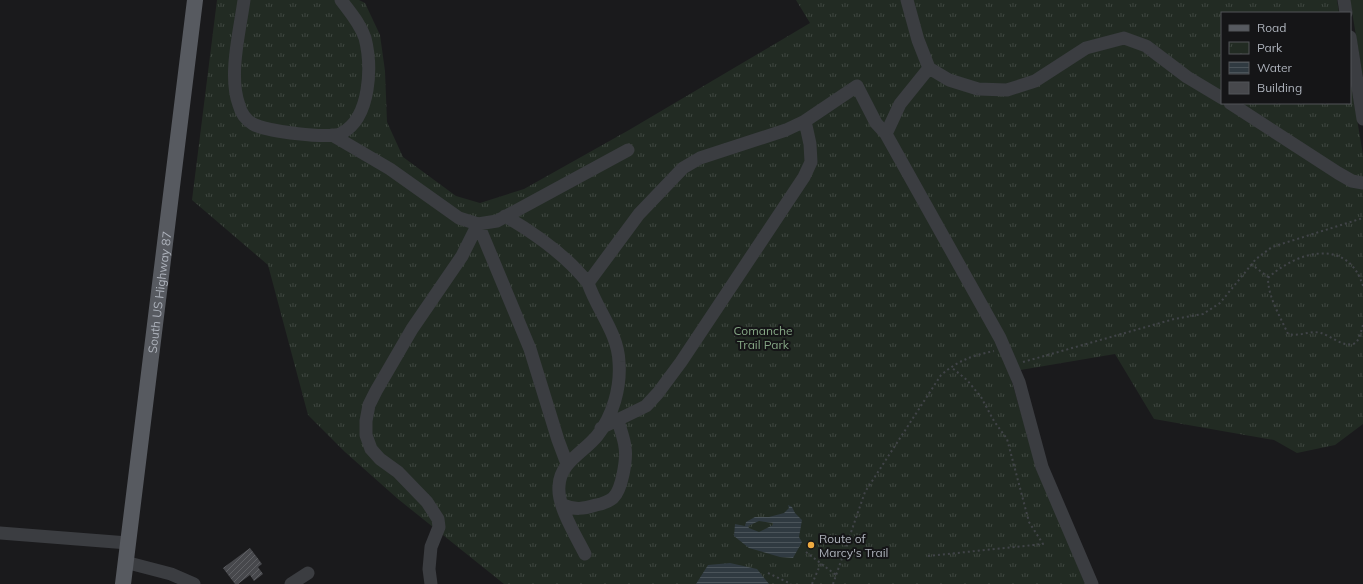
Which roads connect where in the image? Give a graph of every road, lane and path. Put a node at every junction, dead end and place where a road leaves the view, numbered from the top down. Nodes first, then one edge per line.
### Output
1 (195, 0) edge
2 (244, 0) edge
3 (341, 0) edge
4 (907, 0) edge
5 (1344, 0) edge
6 (1346, 12) edge
7 (1351, 43) edge
8 (929, 68) junction
9 (1221, 97) edge
10 (1232, 104) edge
11 (1363, 118) edge
12 (805, 122) junction
13 (886, 134) junction
14 (332, 135) junction
15 (628, 150) dead end
16 (1363, 183) edge
17 (505, 216) junction
18 (1363, 218) edge
19 (478, 224) junction
20 (1251, 264) junction
21 (1268, 278) junction
22 (588, 283) junction
23 (1363, 286) edge
24 (1363, 325) edge
25 (1005, 349) junction
26 (1012, 366) junction
27 (951, 367) junction
28 (618, 420) junction
29 (601, 428) junction
30 (567, 464) junction
31 (563, 505) junction
32 (0, 533) edge
33 (128, 543) junction
34 (806, 552) dead end
35 (584, 554) dead end
36 (928, 556) dead end
37 (125, 562) junction
38 (822, 563) junction
39 (308, 573) dead end
40 (768, 573) dead end
41 (836, 575) junction
42 (123, 584) edge
43 (194, 584) edge
44 (291, 584) edge
45 (431, 584) edge
46 (791, 584) edge
47 (812, 584) edge
48 (833, 584) edge
49 (1092, 584) edge

1 - 33 main road, South US Highway 87
2 - 14 street
3 - 14 street
4 - 8 street
5 - 6 street
7 - 11 street
8 - 9 street
8 - 13 street
10 - 16 street
12 - 13 street
12 - 22 street
12 - 28 street
13 - 25 street
14 - 19 street
15 - 17 street
17 - 19 street
17 - 22 street
18 - 20 path
19 - 30 street
19 - 45 street
20 - 21 path
20 - 26 path
21 - 23 path
21 - 24 path
22 - 29 street
25 - 26 street
25 - 27 path
26 - 49 street
27 - 36 path
27 - 41 path
28 - 29 street
28 - 31 street
29 - 30 street
30 - 31 street
31 - 35 street
32 - 33 street
33 - 37 main road, South US Highway 87
34 - 38 path
37 - 42 main road, South US Highway 87
37 - 43 street
38 - 41 path
38 - 47 path
39 - 44 street
40 - 46 path
41 - 48 path

